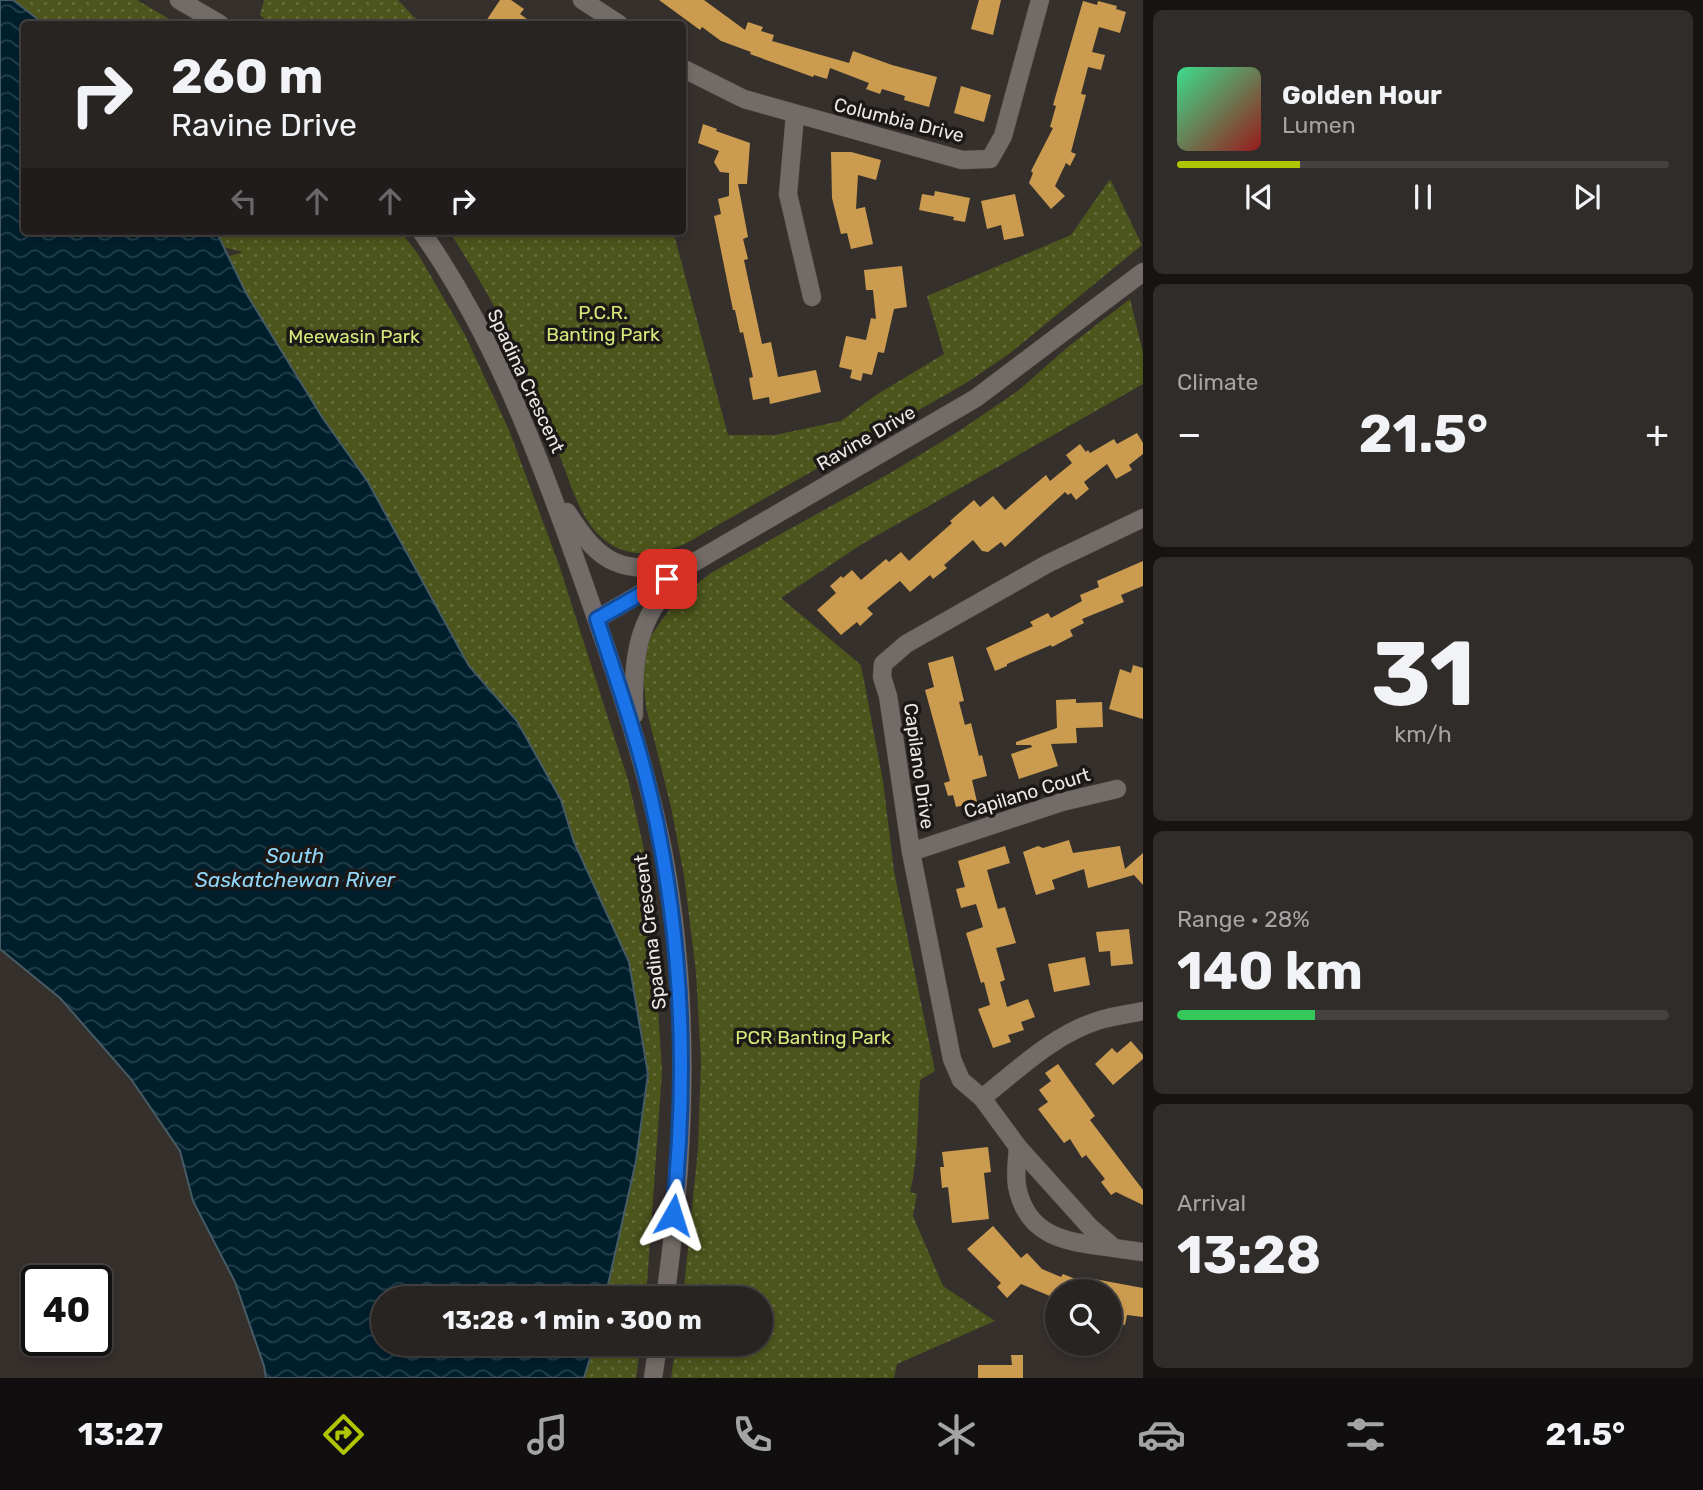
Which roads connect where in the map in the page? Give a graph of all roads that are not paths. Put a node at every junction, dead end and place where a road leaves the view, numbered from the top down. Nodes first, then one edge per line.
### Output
1 (178, 0) edge
2 (582, 0) edge
3 (1040, 0) edge
4 (215, 21) edge
5 (614, 21) edge
6 (686, 70) edge
7 (795, 115) junction
8 (424, 235) edge
9 (1143, 272) edge
10 (812, 297) dead end
11 (548, 482) junction
12 (1143, 518) edge
13 (690, 565) junction
14 (597, 619) junction
15 (634, 732) junction
16 (1117, 789) dead end
17 (911, 852) junction
18 (1143, 1011) edge
19 (982, 1098) junction
20 (1018, 1147) junction
21 (1114, 1248) junction
22 (1143, 1252) edge
23 (666, 1286) edge
24 (656, 1356) edge
25 (653, 1378) edge

1 - 4 street
2 - 5 street
3 - 7 street, Columbia Drive
6 - 7 street, Columbia Drive
7 - 10 street
8 - 11 street, Spadina Crescent
9 - 13 street, Ravine Drive
11 - 13 street
11 - 14 street, Spadina Crescent
12 - 17 street, Capilano Drive
13 - 14 street, Ravine Drive
13 - 15 street
14 - 15 street, Spadina Crescent
15 - 23 street, Spadina Crescent
16 - 17 street, Capilano Court
17 - 19 street, Capilano Drive
18 - 19 street
19 - 20 street, Capilano Drive
20 - 21 street, Capilano Drive
20 - 21 street
21 - 22 street
24 - 25 street

